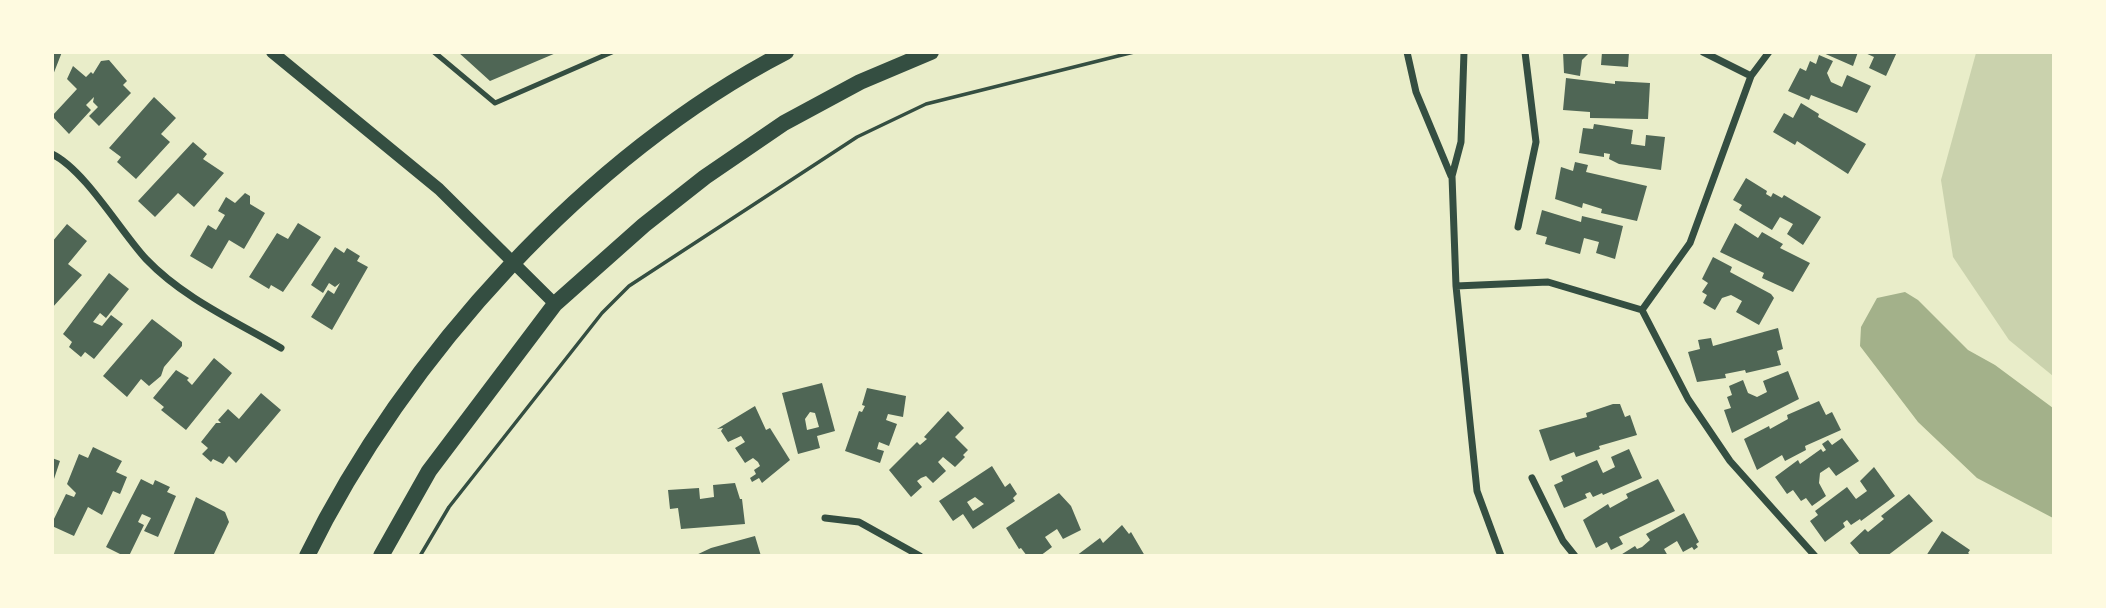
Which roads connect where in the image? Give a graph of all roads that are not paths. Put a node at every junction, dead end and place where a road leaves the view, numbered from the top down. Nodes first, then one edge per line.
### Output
1 (272, 52) edge
2 (433, 52) edge
3 (612, 52) edge
4 (786, 52) edge
5 (930, 52) edge
6 (1407, 52) edge
7 (1465, 52) edge
8 (1525, 52) edge
9 (1703, 52) edge
10 (1769, 52) edge
11 (917, 55) edge
12 (1751, 76) junction
13 (52, 155) edge
14 (1452, 176) junction
15 (1518, 227) dead end
16 (515, 263) junction
17 (1456, 286) junction
18 (555, 304) junction
19 (1642, 310) junction
20 (281, 348) dead end
21 (1532, 478) dead end
22 (825, 518) dead end
23 (306, 555) edge
24 (381, 555) edge
25 (920, 555) edge
26 (1501, 555) edge
27 (1576, 555) edge
28 (1815, 555) edge

1 - 16 street
2 - 3 lane
4 - 16 main road
5 - 11 main road
6 - 14 street
7 - 14 street
8 - 15 street
9 - 12 street
10 - 12 street
11 - 18 main road
12 - 19 street
13 - 20 street
14 - 17 street
16 - 18 street
16 - 23 main road
17 - 19 street
17 - 26 street
18 - 24 main road
19 - 28 street
21 - 27 street
22 - 25 street

